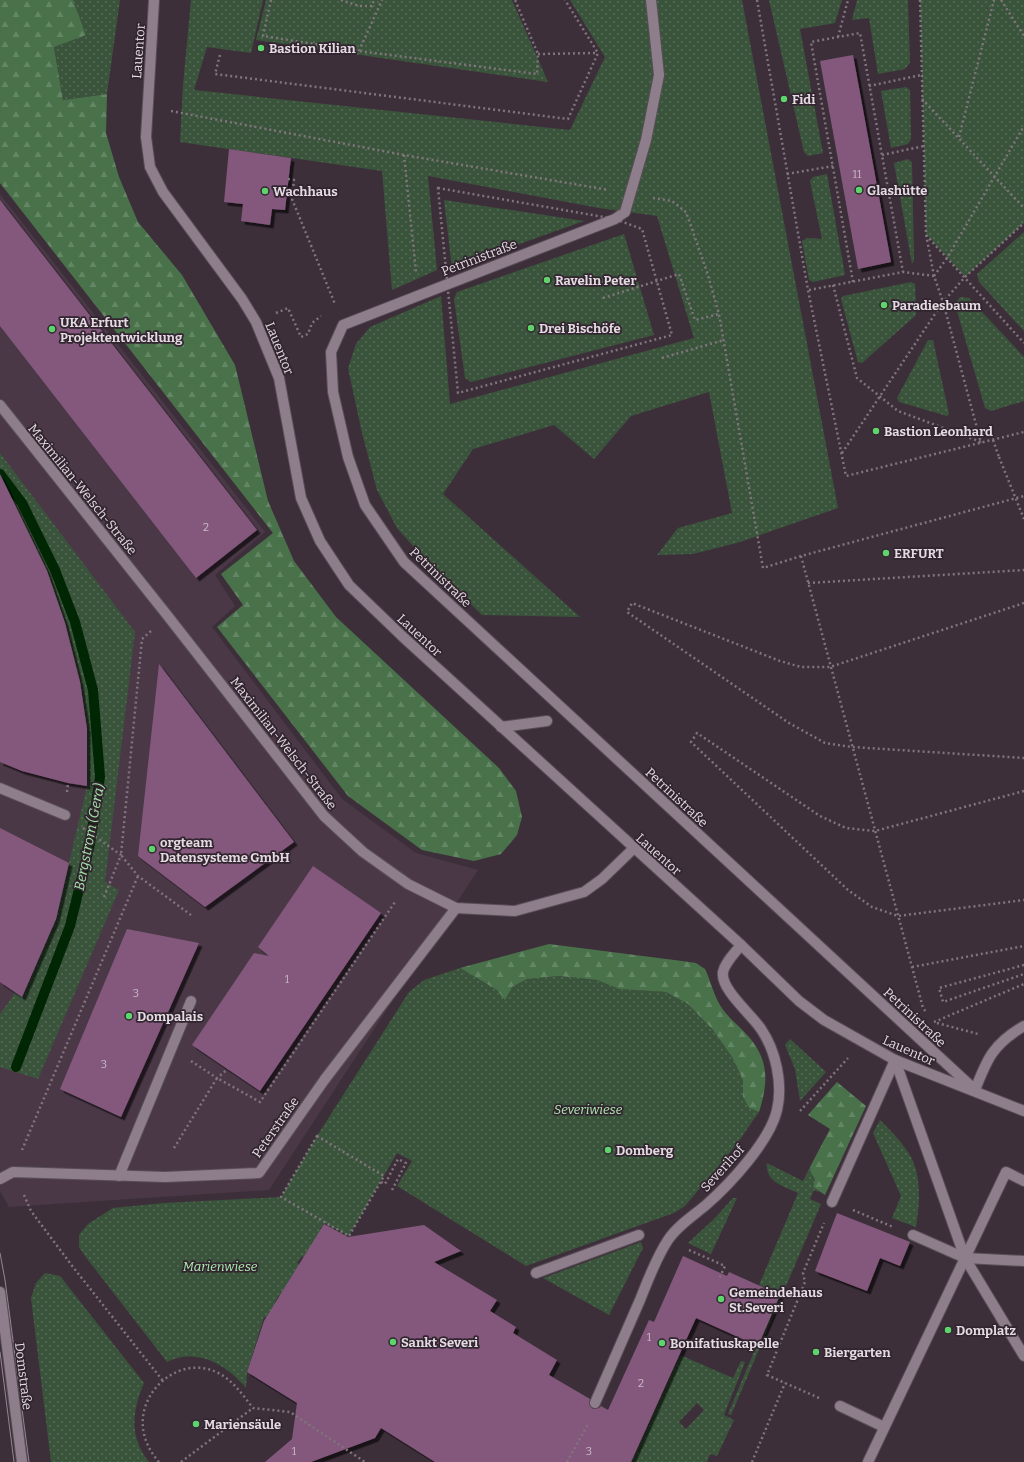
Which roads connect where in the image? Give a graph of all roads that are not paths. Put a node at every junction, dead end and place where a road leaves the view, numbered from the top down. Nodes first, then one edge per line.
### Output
1 (154, 0) edge
2 (651, 0) edge
3 (0, 405) edge
4 (547, 721) dead end
5 (501, 727) junction
6 (0, 788) edge
7 (65, 815) road end
8 (633, 849) junction
9 (456, 908) junction
10 (741, 945) junction
11 (191, 1001) dead end
12 (1024, 1026) edge
13 (895, 1060) junction
14 (975, 1090) junction
15 (1024, 1111) edge
16 (119, 1176) junction
17 (0, 1179) edge
18 (1024, 1181) edge
19 (832, 1202) road end
20 (639, 1235) dead end
21 (913, 1235) dead end
22 (965, 1258) junction
23 (1024, 1261) edge
24 (536, 1273) dead end
25 (0, 1292) edge
26 (1024, 1356) edge
27 (596, 1402) road end
28 (840, 1406) dead end
29 (884, 1427) junction
30 (22, 1462) edge
31 (868, 1462) edge

1 - 5 street, Lauentor
2 - 14 street, Petrinistraße, bridge
3 - 9 street, Maximilian-Welsch-Straße
4 - 5 street
5 - 8 street, Lauentor
6 - 7 street
8 - 9 street, Maximilian-Welsch-Straße
8 - 10 street, Lauentor
9 - 16 street, Peterstraße
10 - 13 street, Lauentor
10 - 27 street, Severihof
11 - 16 street
12 - 14 street
13 - 14 street, Lauentor
13 - 19 street
13 - 22 street
14 - 15 street
16 - 17 street, Peterstraße
18 - 22 street
20 - 24 street
21 - 22 street
22 - 23 street
22 - 26 street
22 - 29 street
25 - 30 street, Domstraße
28 - 29 street
29 - 31 street

